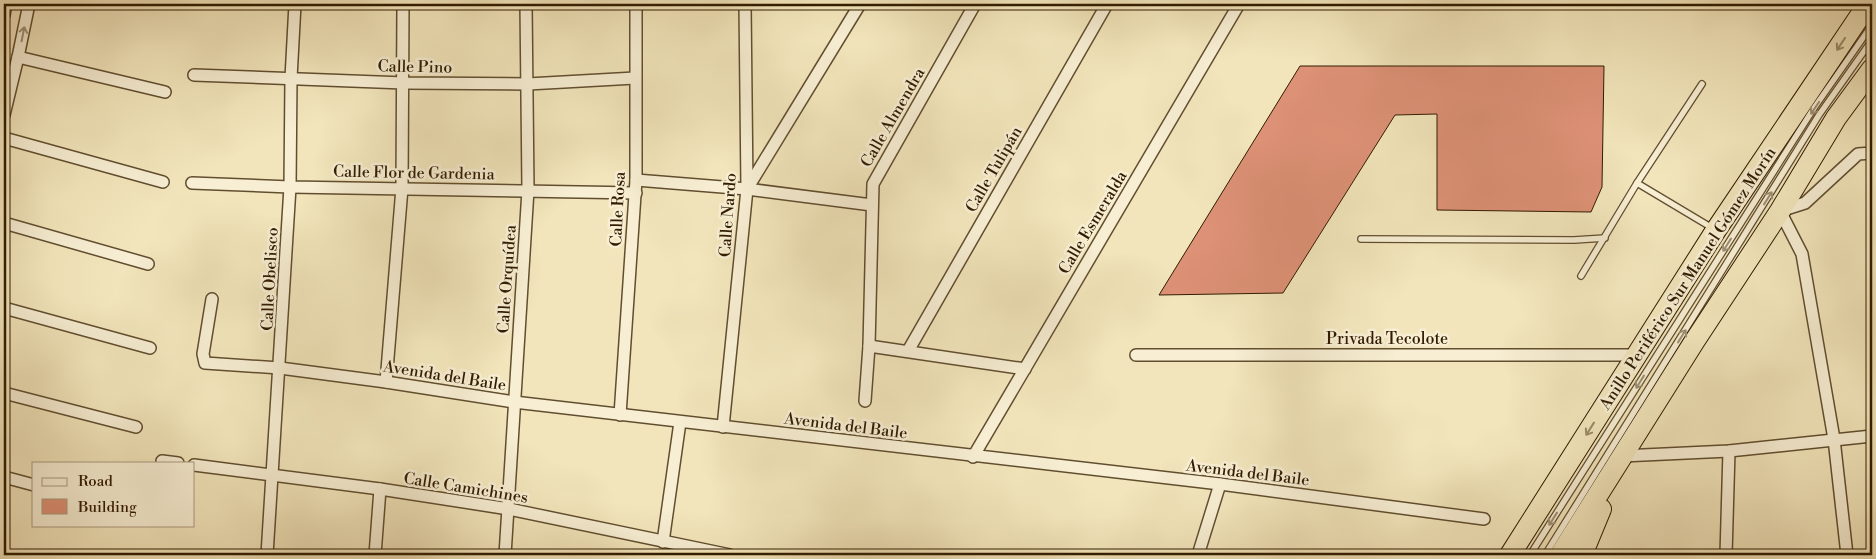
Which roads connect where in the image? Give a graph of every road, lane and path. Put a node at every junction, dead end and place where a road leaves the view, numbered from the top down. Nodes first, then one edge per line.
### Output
1 (29, 4) edge
2 (295, 4) edge
3 (403, 4) edge
4 (526, 4) edge
5 (636, 4) edge
6 (745, 4) edge
7 (860, 4) edge
8 (976, 4) edge
9 (1106, 4) edge
10 (1239, 4) edge
11 (1868, 4) edge
12 (1872, 25) edge
13 (1872, 40) edge
14 (18, 57) junction
15 (1872, 69) edge
16 (194, 75) dead end
17 (291, 78) junction
18 (635, 78) junction
19 (404, 83) junction
20 (528, 84) junction
21 (1702, 84) dead end
22 (165, 92) dead end
23 (4, 115) edge
24 (4, 138) edge
25 (1872, 153) edge
26 (636, 180) junction
27 (163, 182) dead end
28 (192, 183) dead end
29 (1637, 183) junction
30 (290, 187) junction
31 (402, 188) junction
32 (747, 188) junction
33 (528, 190) junction
34 (636, 192) junction
35 (872, 205) junction
36 (1780, 211) junction
37 (4, 223) edge
38 (1716, 230) junction
39 (1605, 238) junction
40 (1360, 239) dead end
41 (148, 264) dead end
42 (1581, 276) dead end
43 (212, 299) dead end
44 (4, 308) edge
45 (869, 346) junction
46 (150, 348) dead end
47 (908, 351) junction
48 (1136, 355) dead end
49 (1637, 355) junction
50 (280, 368) junction
51 (1024, 369) junction
52 (386, 382) junction
53 (4, 393) edge
54 (865, 401) dead end
55 (514, 402) junction
56 (620, 415) junction
57 (680, 422) junction
58 (136, 427) dead end
59 (723, 427) junction
60 (1872, 436) edge
61 (1834, 439) junction
62 (1729, 451) junction
63 (973, 456) junction
64 (1622, 456) junction
65 (162, 461) dead end
66 (170, 462) edge
67 (195, 465) edge
68 (273, 474) junction
69 (4, 477) edge
70 (32, 484) edge
71 (1220, 484) junction
72 (380, 489) junction
73 (509, 509) junction
74 (1484, 519) dead end
75 (663, 542) junction
76 (267, 555) edge
77 (375, 555) edge
78 (505, 555) edge
79 (730, 555) edge
80 (1198, 555) edge
81 (1510, 555) edge
82 (1530, 555) edge
83 (1545, 555) edge
84 (1560, 555) edge
85 (1582, 555) edge
86 (1726, 555) edge
87 (1846, 555) edge

14 -> 1 street
2 - 17 street, Calle Obelisco
3 - 19 street
4 - 20 street, Calle Orquídea
5 - 18 street, Calle Rosa
6 - 32 street, Calle Nardo
7 - 32 street
8 - 35 street, Calle Almendra
9 - 47 street, Calle Tulipán
10 - 51 street, Calle Esmeralda
11 -> 38 highway, Anillo Periférico Sur Manuel Gómez Morín
12 -> 82 lane
83 -> 13 lane
14 - 22 street
14 - 23 street
15 - 36 highway
16 - 17 street, Calle Pino
17 - 19 street, Calle Pino
17 - 30 street, Calle Obelisco
18 - 20 street, Calle Pino
18 - 26 street, Calle Rosa
19 - 20 street, Calle Pino
19 - 31 street
20 - 33 street, Calle Orquídea
21 - 29 lane
24 - 27 street
25 - 36 street
26 - 32 street
26 - 34 street, Calle Rosa
28 - 30 street, Calle Flor de Gardenia
29 - 38 lane
29 - 39 lane
30 - 31 street, Calle Flor de Gardenia
30 - 50 street, Calle Obelisco
31 - 33 street, Calle Flor de Gardenia
31 - 52 street
32 - 35 street
32 - 59 street, Calle Nardo
33 - 34 street, Calle Flor de Gardenia
33 - 55 street, Calle Orquídea
34 - 56 street, Calle Rosa
35 - 45 street, Calle Almendra
36 - 61 street
36 - 64 highway
37 - 41 street
38 - 49 highway, Anillo Periférico Sur Manuel Gómez Morín
39 - 40 lane
39 - 42 lane
43 - 50 street, Avenida del Baile
44 - 46 street
45 - 47 street
45 - 54 street, Calle Almendra
47 - 51 street
48 - 49 street, Privada Tecolote
49 -> 81 highway, Anillo Periférico Sur Manuel Gómez Morín
50 - 52 street, Avenida del Baile
50 - 68 street, Calle Obelisco
51 - 63 street, Calle Esmeralda
52 - 55 street, Avenida del Baile
53 - 58 street
55 - 56 street, Avenida del Baile
55 - 73 street, Calle Orquídea
56 - 57 street, Avenida del Baile
57 - 59 street, Avenida del Baile
57 - 75 street
59 - 63 street, Avenida del Baile
60 - 61 street
61 - 62 street
61 - 87 street
62 - 64 street
62 - 86 street
63 - 71 street, Avenida del Baile
64 - 84 highway
64 - 85 highway
65 - 66 street
67 - 68 street, Calle Camichines
68 - 72 street, Calle Camichines
68 - 76 street, Calle Obelisco
69 - 70 street
71 - 74 street, Avenida del Baile
71 - 80 street
72 - 73 street, Calle Camichines
72 - 77 street
73 - 75 street, Calle Camichines
73 - 78 street, Calle Orquídea
75 - 79 street, Calle Camichines

